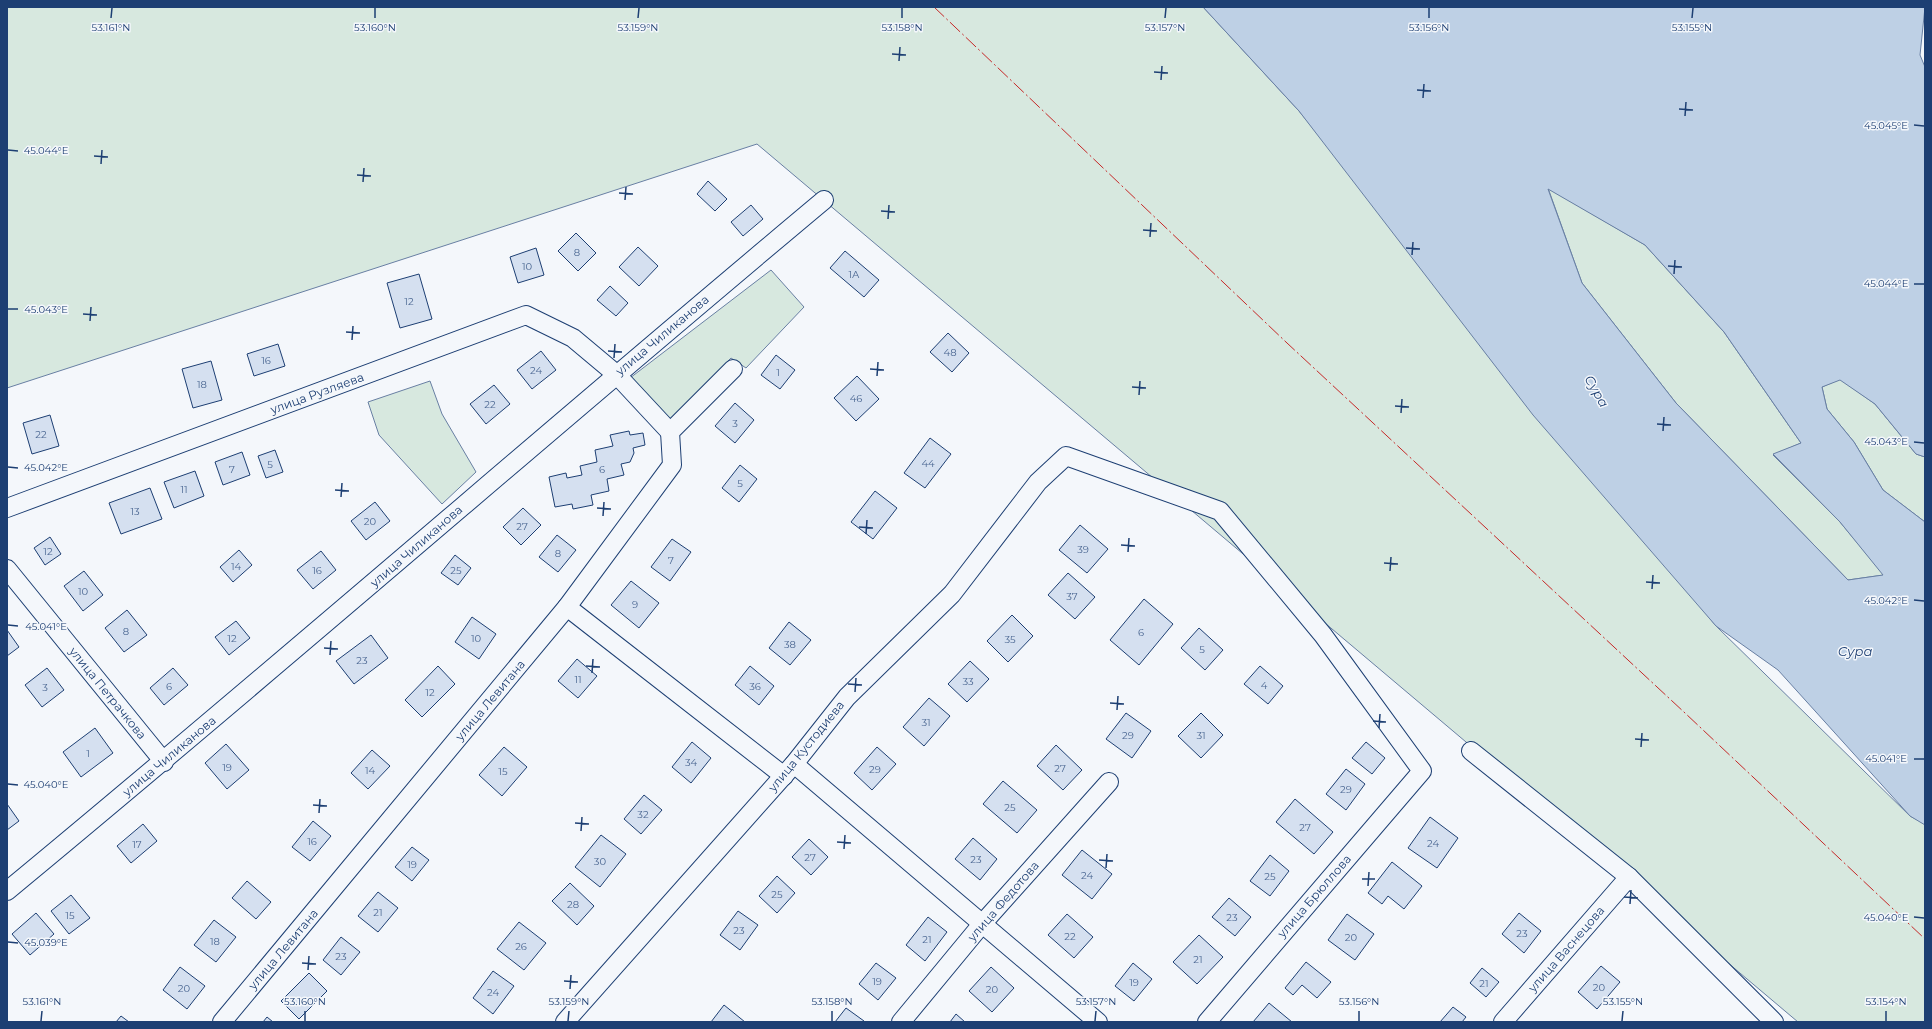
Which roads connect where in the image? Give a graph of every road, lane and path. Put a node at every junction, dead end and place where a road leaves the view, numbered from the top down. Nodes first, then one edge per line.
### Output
1 (824, 200) dead end
2 (733, 368) dead end
3 (616, 374) junction
4 (670, 432) junction
5 (7, 508) edge
6 (7, 569) edge
7 (567, 607) junction
8 (1471, 751) dead end
9 (164, 762) junction
10 (789, 770) junction
11 (1422, 771) joint
12 (1109, 782) dead end
13 (1629, 877) junction
14 (7, 891) edge
15 (982, 924) junction
16 (222, 1022) edge
17 (565, 1022) edge
18 (901, 1022) edge
19 (1098, 1022) edge
20 (1207, 1022) edge
21 (1503, 1022) edge
22 (1774, 1022) edge

1 - 3 street, улица Чиликанова
2 - 4 street
3 - 4 street, улица Рузляева
3 - 5 street, улица Рузляева
3 - 9 street, улица Чиликанова
4 - 7 street, улица Левитана
6 - 9 street, улица Петрачкова
7 - 10 street
7 - 16 street, улица Левитана
8 - 13 street
9 - 14 street, улица Чиликанова
10 - 11 street, улица Кустодиева
10 - 15 street
10 - 17 street, улица Кустодиева
11 - 20 street, улица Брюллова
12 - 15 street, улица Федотова
13 - 21 street, улица Васнецова
13 - 22 street
15 - 18 street, улица Федотова
15 - 19 street

